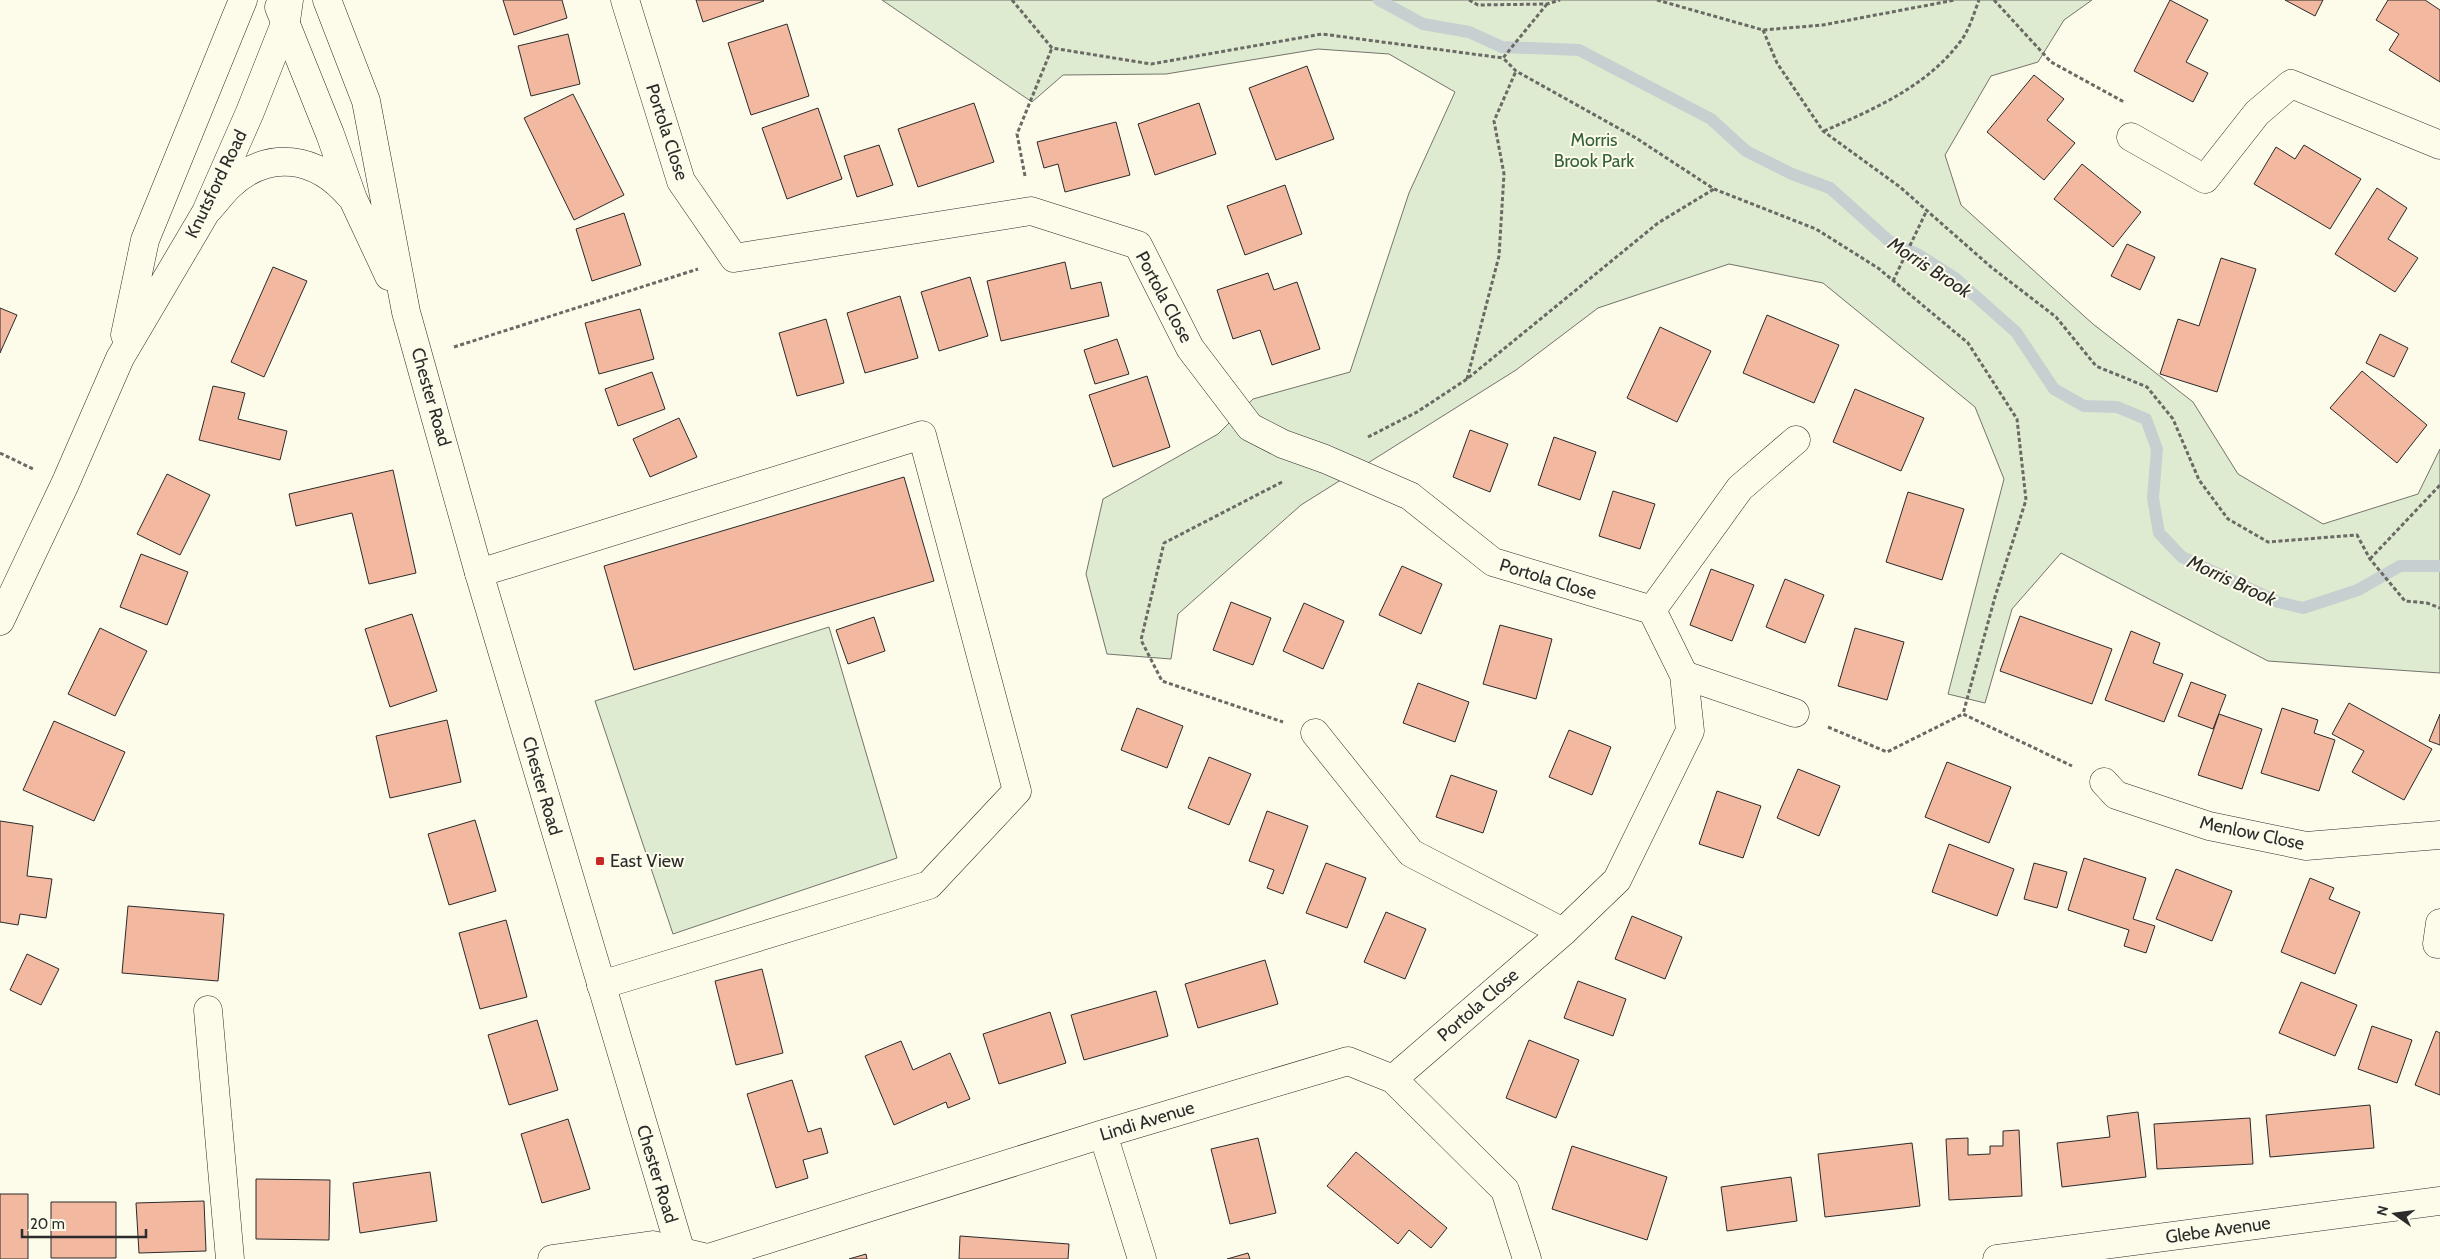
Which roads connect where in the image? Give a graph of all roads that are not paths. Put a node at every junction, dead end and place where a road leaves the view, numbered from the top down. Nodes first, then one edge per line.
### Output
1 (243, 0) edge
2 (326, 0) edge
3 (625, 0) edge
4 (283, 7) edge
5 (2131, 137) dead end
6 (2440, 145) edge
7 (353, 199) junction
8 (206, 212) junction
9 (406, 312) junction
10 (120, 358) junction
11 (1796, 440) dead end
12 (479, 573) junction
13 (1652, 610) junction
14 (0, 621) edge
15 (1684, 675) junction
16 (1795, 714) road end
17 (1314, 733) dead end
18 (2104, 782) road end
19 (2440, 835) edge
20 (1563, 932) junction
21 (601, 985) junction
22 (208, 1010) dead end
23 (1393, 1079) junction
24 (1104, 1134) junction
25 (2440, 1201) edge
26 (682, 1255) edge
27 (230, 1259) edge
28 (552, 1259) edge
29 (1142, 1259) edge
30 (1527, 1259) edge
31 (1997, 1259) edge

1 - 10 main road, Knutsford Road
2 - 9 main road, Chester Road
3 - 13 main road, Portola Close
4 - 7 main road, Chester Road
4 - 8 main road, Knutsford Road
5 - 6 main road
7 - 8 main road
7 - 9 main road, Chester Road
8 - 10 main road, Knutsford Road
9 - 12 main road, Chester Road
10 - 14 main road, Knutsford Road
11 - 13 main road
12 - 21 main road, Chester Road
12 - 21 main road
13 - 15 main road, Portola Close
15 - 16 main road
15 - 20 main road, Portola Close
17 - 20 main road
18 - 19 main road, Menlow Close
20 - 23 main road, Portola Close
21 - 26 main road, Chester Road
22 - 27 main road
23 - 24 main road, Lindi Avenue
23 - 30 main road, Lindi Avenue
24 - 26 main road, Lindi Avenue
24 - 29 main road
25 - 31 main road, Glebe Avenue
26 - 28 main road

